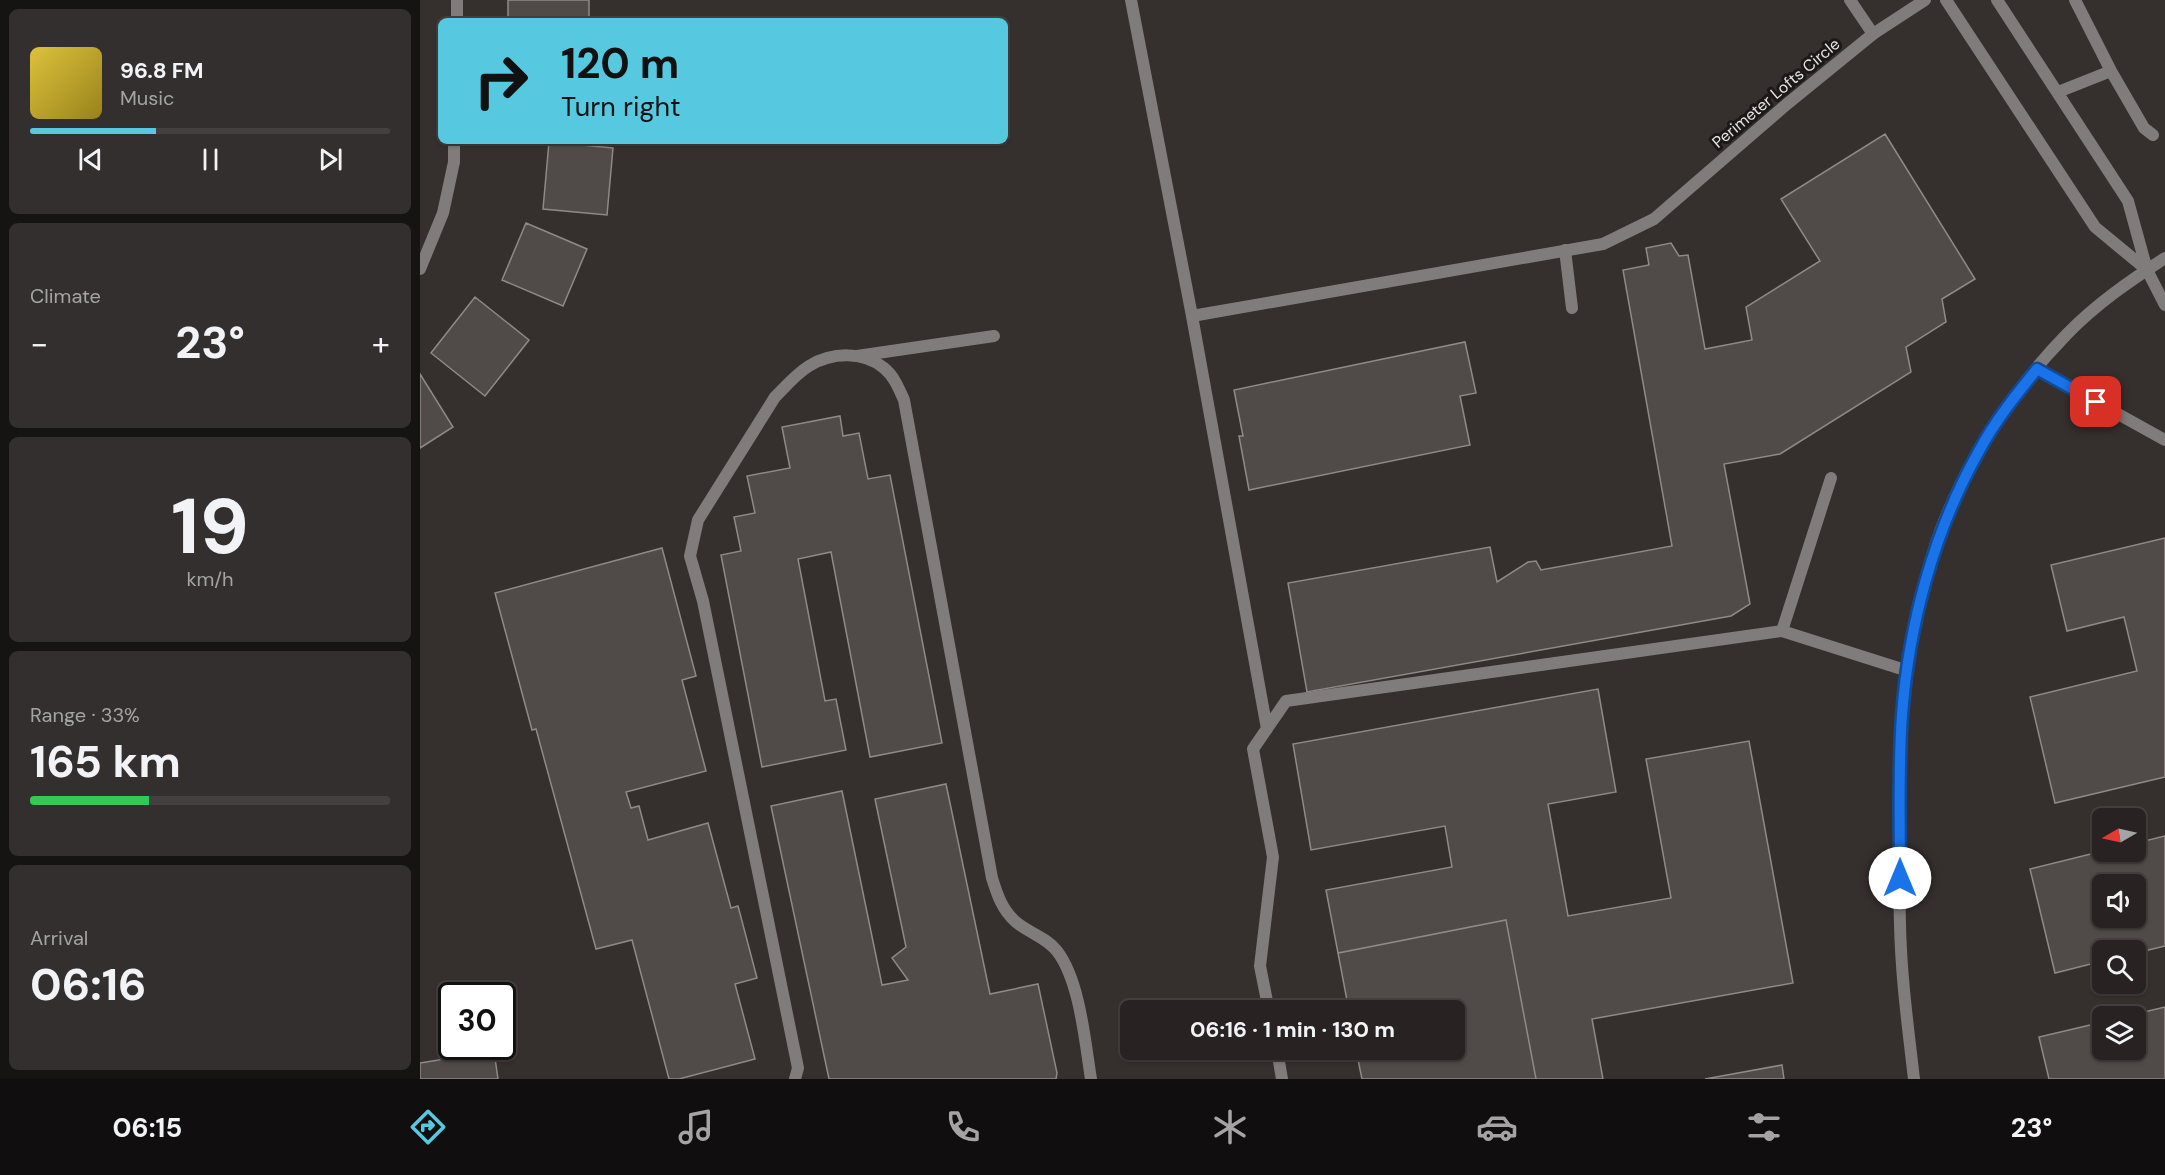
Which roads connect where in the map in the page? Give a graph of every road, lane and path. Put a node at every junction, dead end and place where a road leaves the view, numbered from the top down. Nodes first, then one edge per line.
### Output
1 (457, 0) edge
2 (1131, 0) edge
3 (1850, 0) edge
4 (1925, 0) edge
5 (1946, 0) edge
6 (1997, 0) edge
7 (2075, 0) edge
8 (457, 18) edge
9 (1873, 34) junction
10 (2111, 71) junction
11 (2058, 92) junction
12 (2153, 135) dead end
13 (454, 144) edge
14 (1565, 250) junction
15 (2165, 258) edge
16 (420, 269) edge
17 (2147, 270) junction
18 (2165, 305) edge
19 (1572, 308) dead end
20 (1192, 316) junction
21 (994, 336) dead end
22 (857, 356) junction
23 (2037, 369) junction
24 (2165, 440) edge
25 (1831, 478) dead end
26 (1782, 631) junction
27 (1908, 671) junction
28 (1267, 729) junction
29 (1267, 1000) edge
30 (1278, 1060) edge
31 (795, 1079) edge
32 (1092, 1079) edge
33 (1282, 1079) edge
34 (1914, 1079) edge

1 - 8 street
2 - 20 street
3 - 9 street
4 - 9 street, Perimeter Lofts Circle
5 - 17 street
6 - 11 street
7 - 10 street
9 - 14 street, Perimeter Lofts Circle
10 - 11 street
10 - 12 street
11 - 17 street
13 - 16 street
14 - 19 street
14 - 20 street, Perimeter Lofts Circle
15 - 17 street
17 - 18 street
17 - 23 street
20 - 28 street
21 - 22 street
22 - 31 street
22 - 32 street
23 - 24 street
23 - 27 street
25 - 26 street
26 - 27 street
26 - 28 street
27 - 34 street
28 - 29 street
30 - 33 street

